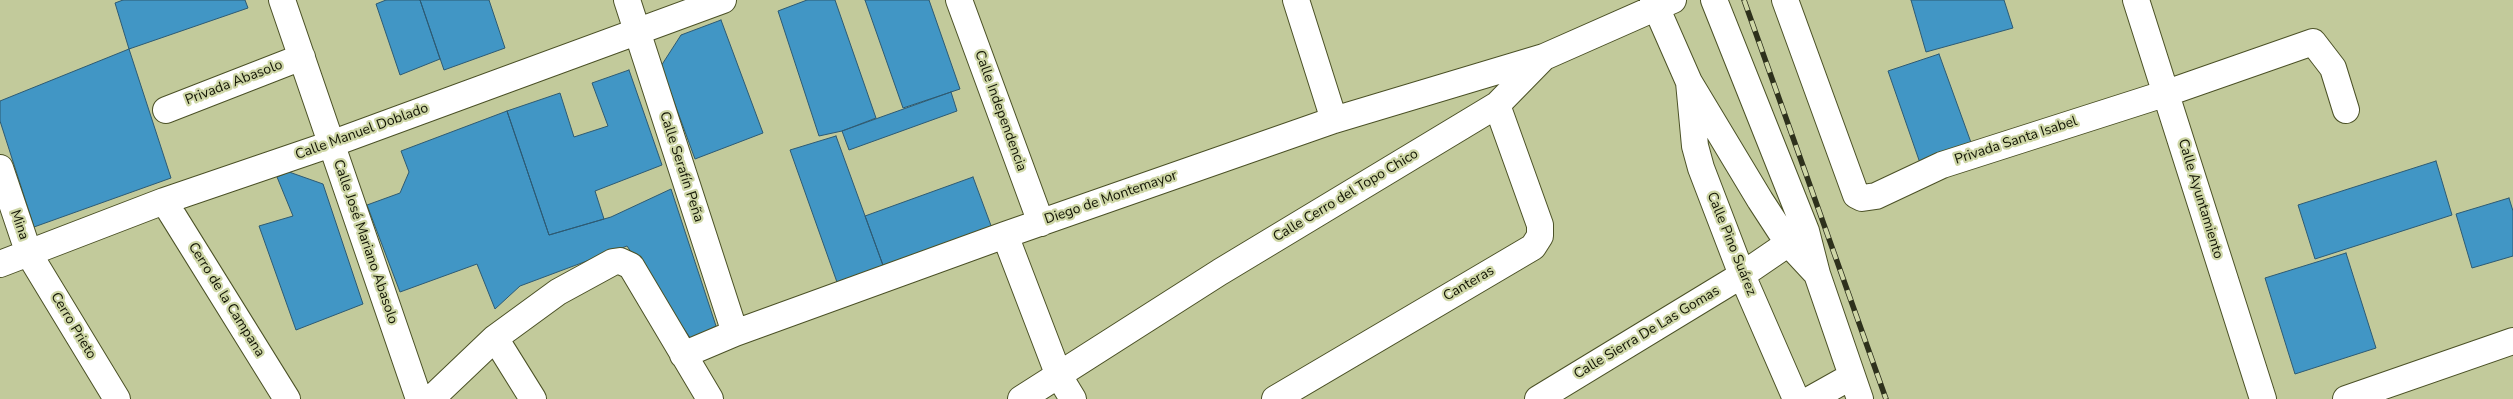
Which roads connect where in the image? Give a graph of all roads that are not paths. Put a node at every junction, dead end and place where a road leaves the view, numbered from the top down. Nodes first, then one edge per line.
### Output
1 (282, 0) edge
2 (627, 0) edge
3 (724, 0) edge
4 (959, 0) edge
5 (1296, 0) edge
6 (1714, 0) edge
7 (1786, 0) edge
8 (2136, 0) edge
9 (1660, 3) edge
10 (638, 31) junction
11 (302, 57) junction
12 (1544, 57) junction
13 (1690, 82) junction
14 (2167, 93) junction
15 (1496, 105) junction
16 (166, 110) dead end
17 (2346, 110) dead end
18 (1334, 120) junction
19 (331, 144) junction
20 (0, 168) edge
21 (164, 201) junction
22 (1040, 223) junction
23 (1005, 236) junction
24 (1797, 237) junction
25 (29, 254) junction
26 (0, 264) edge
27 (1742, 275) junction
28 (735, 333) junction
29 (495, 338) junction
30 (2513, 341) edge
31 (683, 355) junction
32 (1059, 376) junction
33 (1856, 388) edge
34 (116, 399) edge
35 (287, 399) edge
36 (419, 399) edge
37 (431, 399) edge
38 (533, 399) edge
39 (710, 399) edge
40 (1021, 399) edge
41 (1073, 399) edge
42 (1275, 399) edge
43 (1538, 399) edge
44 (1796, 399) edge
45 (1811, 399) edge
46 (2263, 399) edge
47 (2346, 399) edge

1 - 11 street, Calle José Mariano Abasolo
2 - 10 street, Calle Serafín Peña
3 - 10 street, Calle Manuel Doblado
4 - 22 street, Calle Independencia
5 - 18 street
6 - 24 street, Calle Pino Suárez
7 - 14 street, Privada Santa Isabel
8 - 14 street, Calle Ayuntamiento
9 - 12 street, Calle Cerro del Topo Chico
9 - 13 street, Calle Pino Suárez
10 - 19 street, Calle Manuel Doblado
10 - 28 street, Calle Serafín Peña
11 - 16 street, Privada Abasolo
11 - 19 street, Calle José Mariano Abasolo
12 - 15 street, Calle Cerro del Topo Chico
12 - 18 street, Diego de Montemayor
13 - 24 street, Calle Pino Suárez
13 - 27 street, Calle Pino Suárez
14 - 17 street, Privada Santa Isabel
14 - 46 street, Calle Ayuntamiento
15 - 32 street, Calle Cerro del Topo Chico
15 - 42 street, Canteras
18 - 22 street, Diego de Montemayor
19 - 21 street, Calle Manuel Doblado
19 - 36 street, Calle José Mariano Abasolo
20 - 25 street, Mina
21 - 25 street, Calle Manuel Doblado
21 - 35 street, Cerro de la Campana
22 - 23 street, Diego de Montemayor
23 - 28 street, Diego de Montemayor
23 - 32 street
24 - 27 street, Calle Sierra De Las Gomas
24 - 33 street, Calle Pino Suárez
25 - 26 street, Calle Manuel Doblado
25 - 34 street, Cerro Prieto
27 - 43 street, Calle Sierra De Las Gomas
27 - 44 street, Calle Pino Suárez
28 - 31 street, Diego de Montemayor
29 - 31 street
29 - 37 street
29 - 38 street
30 - 47 street
31 - 39 street
32 - 40 street, Calle Cerro del Topo Chico
32 - 41 street
33 - 45 street

